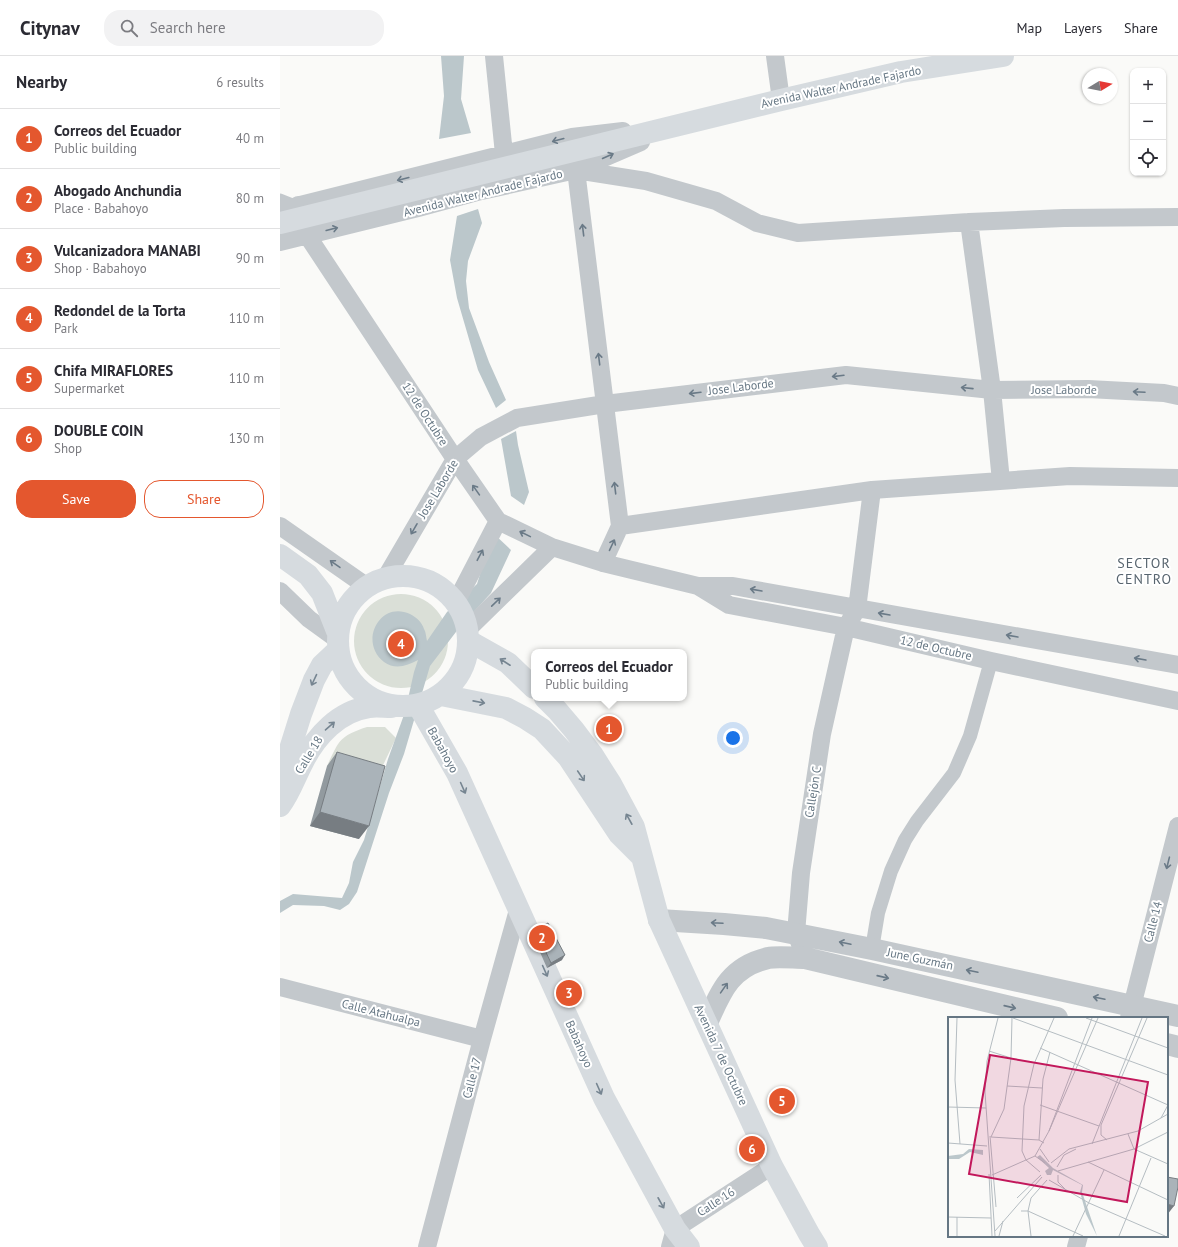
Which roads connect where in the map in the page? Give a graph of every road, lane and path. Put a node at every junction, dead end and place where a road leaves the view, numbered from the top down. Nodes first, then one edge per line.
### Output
1 (494, 56) edge
2 (775, 56) edge
3 (1003, 56) edge
4 (781, 100) junction
5 (680, 124) junction
6 (504, 154) junction
7 (576, 170) junction
8 (280, 198) edge
9 (298, 205) junction
10 (280, 210) edge
11 (1178, 217) edge
12 (969, 222) junction
13 (280, 223) edge
14 (307, 235) junction
15 (280, 242) edge
16 (992, 390) junction
17 (1178, 396) edge
18 (605, 404) junction
19 (455, 459) junction
20 (1178, 478) edge
21 (1001, 481) junction
22 (872, 490) junction
23 (498, 521) junction
24 (280, 526) edge
25 (620, 526) junction
26 (552, 547) junction
27 (280, 555) edge
28 (604, 563) junction
29 (299, 568) junction
30 (386, 577) junction
31 (698, 586) junction
32 (280, 591) edge
33 (360, 593) junction
34 (456, 602) junction
35 (858, 609) junction
36 (846, 627) junction
37 (468, 635) junction
38 (338, 640) junction
39 (991, 661) junction
40 (1178, 665) edge
41 (531, 685) edge
42 (441, 695) junction
43 (547, 701) edge
44 (1178, 701) edge
45 (418, 705) junction
46 (395, 706) junction
47 (280, 781) edge
48 (280, 806) edge
49 (1178, 826) edge
50 (641, 856) junction
51 (518, 910) junction
52 (659, 920) junction
53 (796, 933) junction
54 (872, 949) junction
55 (805, 958) junction
56 (280, 987) edge
57 (1131, 1012) edge
58 (1178, 1016) edge
59 (1053, 1017) edge
60 (707, 1023) junction
61 (482, 1039) junction
62 (1168, 1044) edge
63 (1178, 1046) edge
64 (772, 1166) junction
65 (1079, 1237) edge
66 (672, 1238) edge
67 (427, 1247) edge
68 (689, 1247) edge
69 (816, 1247) edge
70 (1076, 1247) edge

1 - 6 street
2 - 4 street
3 - 4 main road, Avenida Walter Andrade Fajardo
4 - 5 main road, Avenida Walter Andrade Fajardo
5 -> 6 street, Avenida Walter Andrade Fajardo
7 -> 5 street, Avenida Walter Andrade Fajardo
5 - 13 main road, Avenida Walter Andrade Fajardo
6 -> 9 street, Avenida Walter Andrade Fajardo
7 - 12 street
14 -> 7 street, Avenida Walter Andrade Fajardo
18 -> 7 street
8 - 9 lane
9 - 10 street, Avenida Walter Andrade Fajardo
9 - 14 street, 12 de Octubre
11 - 12 street
12 - 16 street
14 - 15 street, Avenida Walter Andrade Fajardo
14 - 19 street, 12 de Octubre
17 -> 16 street, Jose Laborde
16 -> 18 street, Jose Laborde
16 - 21 street
18 - 19 street, Jose Laborde
25 -> 18 street
23 -> 19 street, 12 de Octubre
19 -> 30 street, Jose Laborde
20 - 21 street
21 - 22 street
22 - 25 street
22 - 35 street
26 -> 23 street, 12 de Octubre
34 -> 23 street
33 -> 24 street
28 -> 25 street
26 - 28 street, 12 de Octubre
37 -> 26 street
27 - 29 main road
28 - 31 street, 12 de Octubre
29 - 33 main road
29 - 38 main road
30 - 33 main road
30 - 34 main road
35 -> 31 street, 12 de Octubre
31 - 36 street, 12 de Octubre
32 - 38 street
33 - 38 main road
34 - 37 main road
35 - 36 street
40 -> 35 street, 12 de Octubre
36 - 39 street, 12 de Octubre
36 - 53 street, Callejón C
41 -> 37 main road
37 - 42 main road
38 - 46 main road
38 -> 47 main road, Calle 18
39 - 44 street, 12 de Octubre
39 - 54 street
42 - 45 main road
42 -> 50 main road, Avenida 7 de Octubre
50 -> 43 main road, Avenida 7 de Octubre
45 - 46 main road
45 -> 51 main road, Babahoyo
48 -> 46 main road, Calle 18
49 -> 57 street, Calle 14
50 - 52 main road, Avenida 7 de Octubre
51 - 61 street, Calle 17
51 -> 66 main road, Babahoyo
53 -> 52 street, June Guzmán
52 - 60 main road, Avenida 7 de Octubre
54 -> 53 street, June Guzmán
53 - 55 street, Callejón C
57 -> 54 street, June Guzmán
55 -> 59 street, June Guzmán
60 -> 55 street, June Guzmán
56 - 61 street, Calle Atahualpa
57 - 58 street, June Guzmán
60 - 64 main road, Avenida 7 de Octubre
61 - 67 street, Calle 17
62 - 63 street
64 - 66 street, Calle 16
64 - 69 main road, Avenida 7 de Octubre
65 - 70 street
66 - 68 main road, Babahoyo

